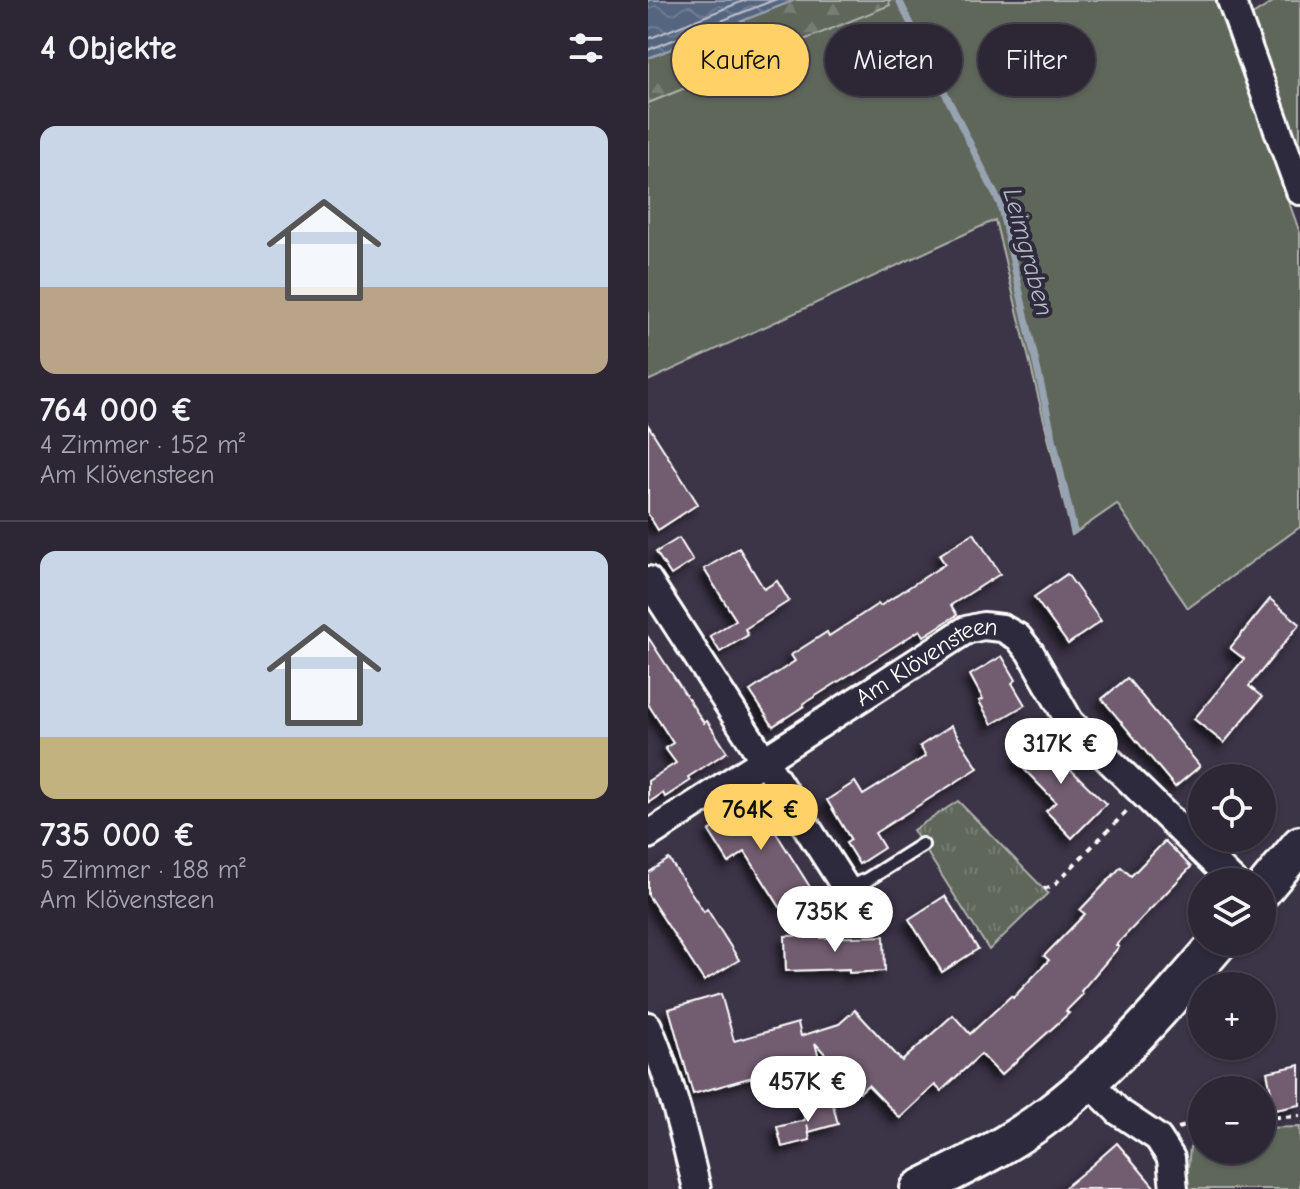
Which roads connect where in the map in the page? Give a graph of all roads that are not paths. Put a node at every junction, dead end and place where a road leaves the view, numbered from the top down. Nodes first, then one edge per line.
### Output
1 (1231, 0) edge
2 (1300, 191) edge
3 (648, 580) edge
4 (764, 761) junction
5 (648, 835) edge
6 (922, 845) dead end
7 (1300, 845) edge
8 (1219, 868) edge
9 (1276, 874) edge
10 (846, 888) joint
11 (1207, 956) edge
12 (648, 1026) edge
13 (1089, 1082) junction
14 (697, 1189) edge
15 (919, 1189) edge
16 (1174, 1189) edge

1 - 2 street
3 - 4 street
4 - 5 street, Am Klövensteen
4 - 8 street, Am Klövensteen
4 - 10 street
6 - 10 lane
7 - 9 main road
11 - 13 main road
12 - 14 street
13 - 15 main road
13 - 16 street

